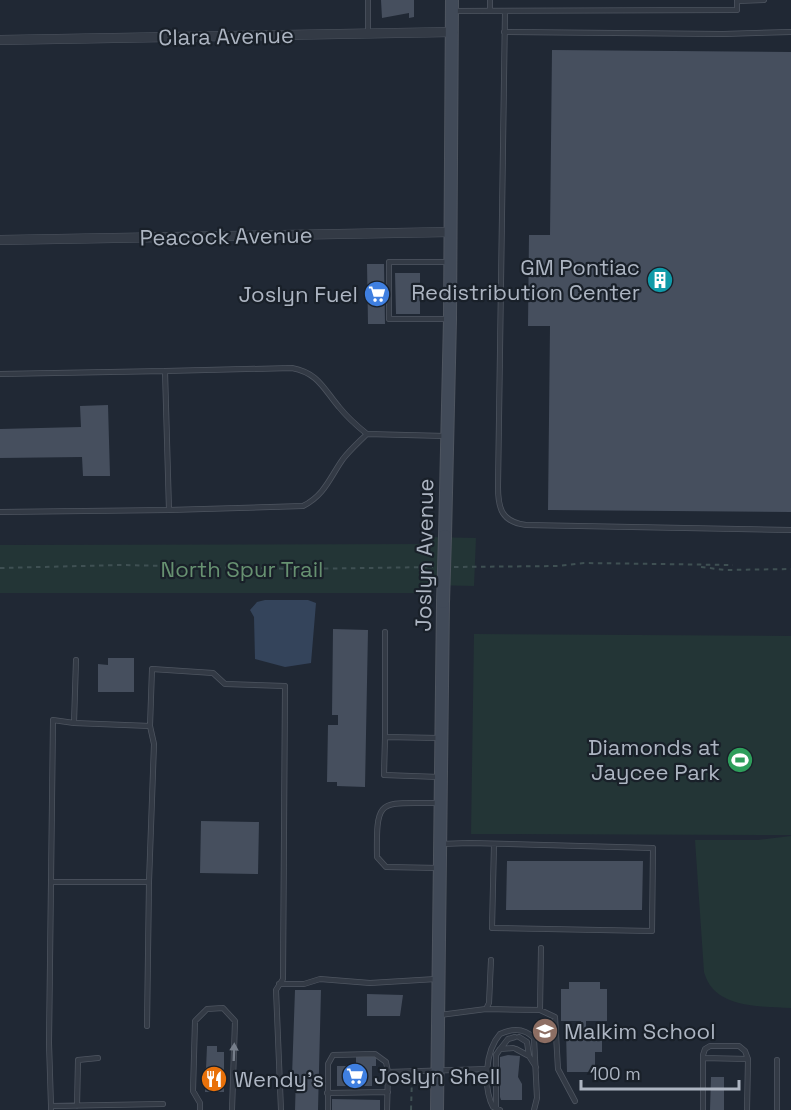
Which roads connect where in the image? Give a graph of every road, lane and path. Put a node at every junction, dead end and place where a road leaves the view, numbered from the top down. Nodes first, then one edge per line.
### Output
1 (368, 0) edge
2 (490, 0) edge
3 (764, 0) edge
4 (452, 6) edge
5 (490, 11) junction
6 (505, 11) junction
7 (453, 32) junction
8 (504, 32) junction
9 (791, 32) edge
10 (368, 33) junction
11 (0, 40) edge
12 (451, 232) junction
13 (0, 240) edge
14 (451, 262) junction
15 (450, 319) junction
16 (165, 371) junction
17 (0, 374) edge
18 (367, 434) junction
19 (447, 436) junction
20 (168, 510) junction
21 (0, 512) edge
22 (791, 530) edge
23 (733, 565) dead end
24 (695, 566) junction
25 (440, 567) dead end
26 (451, 567) dead end
27 (0, 568) edge
28 (791, 569) edge
29 (385, 632) dead end
30 (76, 660) dead end
31 (74, 723) junction
32 (150, 726) junction
33 (385, 737) junction
34 (442, 738) junction
35 (441, 777) junction
36 (441, 803) junction
37 (441, 844) junction
38 (494, 844) junction
39 (440, 868) junction
40 (51, 882) junction
41 (149, 882) junction
42 (541, 948) dead end
43 (491, 960) dead end
44 (439, 979) junction
45 (279, 984) junction
46 (486, 1009) junction
47 (540, 1010) junction
48 (438, 1015) junction
49 (147, 1026) dead end
50 (500, 1049) junction
51 (529, 1056) junction
52 (98, 1058) dead end
53 (703, 1058) junction
54 (748, 1059) junction
55 (777, 1060) dead end
56 (537, 1069) junction
57 (437, 1070) junction
58 (488, 1070) junction
59 (388, 1071) junction
60 (412, 1071) junction
61 (388, 1092) junction
62 (327, 1093) junction
63 (575, 1101) dead end
64 (163, 1104) dead end
65 (76, 1106) junction
66 (51, 1108) edge
67 (498, 1109) edge
68 (200, 1110) edge
69 (232, 1110) edge
70 (281, 1110) edge
71 (328, 1110) edge
72 (387, 1110) edge
73 (411, 1110) edge
74 (437, 1110) edge
75 (534, 1110) edge
76 (703, 1110) edge
77 (747, 1110) edge
78 (777, 1110) edge

1 - 10 lane
2 - 5 lane
3 - 6 lane
4 - 5 lane
4 - 7 main road, Joslyn Avenue
5 - 6 lane
6 - 8 lane
7 - 10 street, Clara Avenue
7 - 12 main road, Joslyn Avenue
8 - 9 lane
8 - 22 lane
10 - 11 street, Clara Avenue
12 - 13 street, Peacock Avenue
12 - 14 main road, Joslyn Avenue
14 - 15 main road, Joslyn Avenue
14 - 15 lane
15 - 19 main road, Joslyn Avenue
16 - 17 lane
16 - 18 lane
16 - 20 lane
18 - 19 lane
18 - 20 lane
19 - 34 main road, Joslyn Avenue, bridge
20 - 21 lane
23 - 24 path
24 - 26 path
24 - 28 path
25 - 27 path
29 - 33 lane
30 - 31 lane
31 - 32 lane
31 - 40 lane
32 - 41 lane
32 - 45 lane
33 - 34 lane
33 - 35 lane
34 - 35 main road, Joslyn Avenue
35 - 36 main road, Joslyn Avenue
36 - 37 main road, Joslyn Avenue
36 - 39 lane
37 - 38 lane
37 - 39 main road, Joslyn Avenue
38 - 38 lane
39 - 44 main road, Joslyn Avenue
40 - 41 lane
40 - 66 lane
41 - 49 lane
42 - 47 lane
43 - 46 lane
44 - 45 lane
44 - 48 main road, Joslyn Avenue
45 - 70 lane
46 - 47 lane
46 - 48 lane
47 - 63 lane
48 - 57 main road, Joslyn Avenue
50 - 51 lane
50 - 51 lane
50 - 67 lane
51 - 56 lane
52 - 65 lane
53 - 54 lane
53 - 54 lane
53 - 76 lane
54 - 77 lane
55 - 78 lane
56 - 58 lane
56 - 75 lane
57 - 58 lane
57 - 60 lane
57 - 74 main road, Joslyn Avenue
58 - 67 lane
59 - 60 lane
59 - 61 lane
59 - 62 lane
60 - 73 path
61 - 62 lane
61 - 72 lane
62 - 71 lane
64 - 65 lane
65 - 66 lane
69 -> 68 lane

